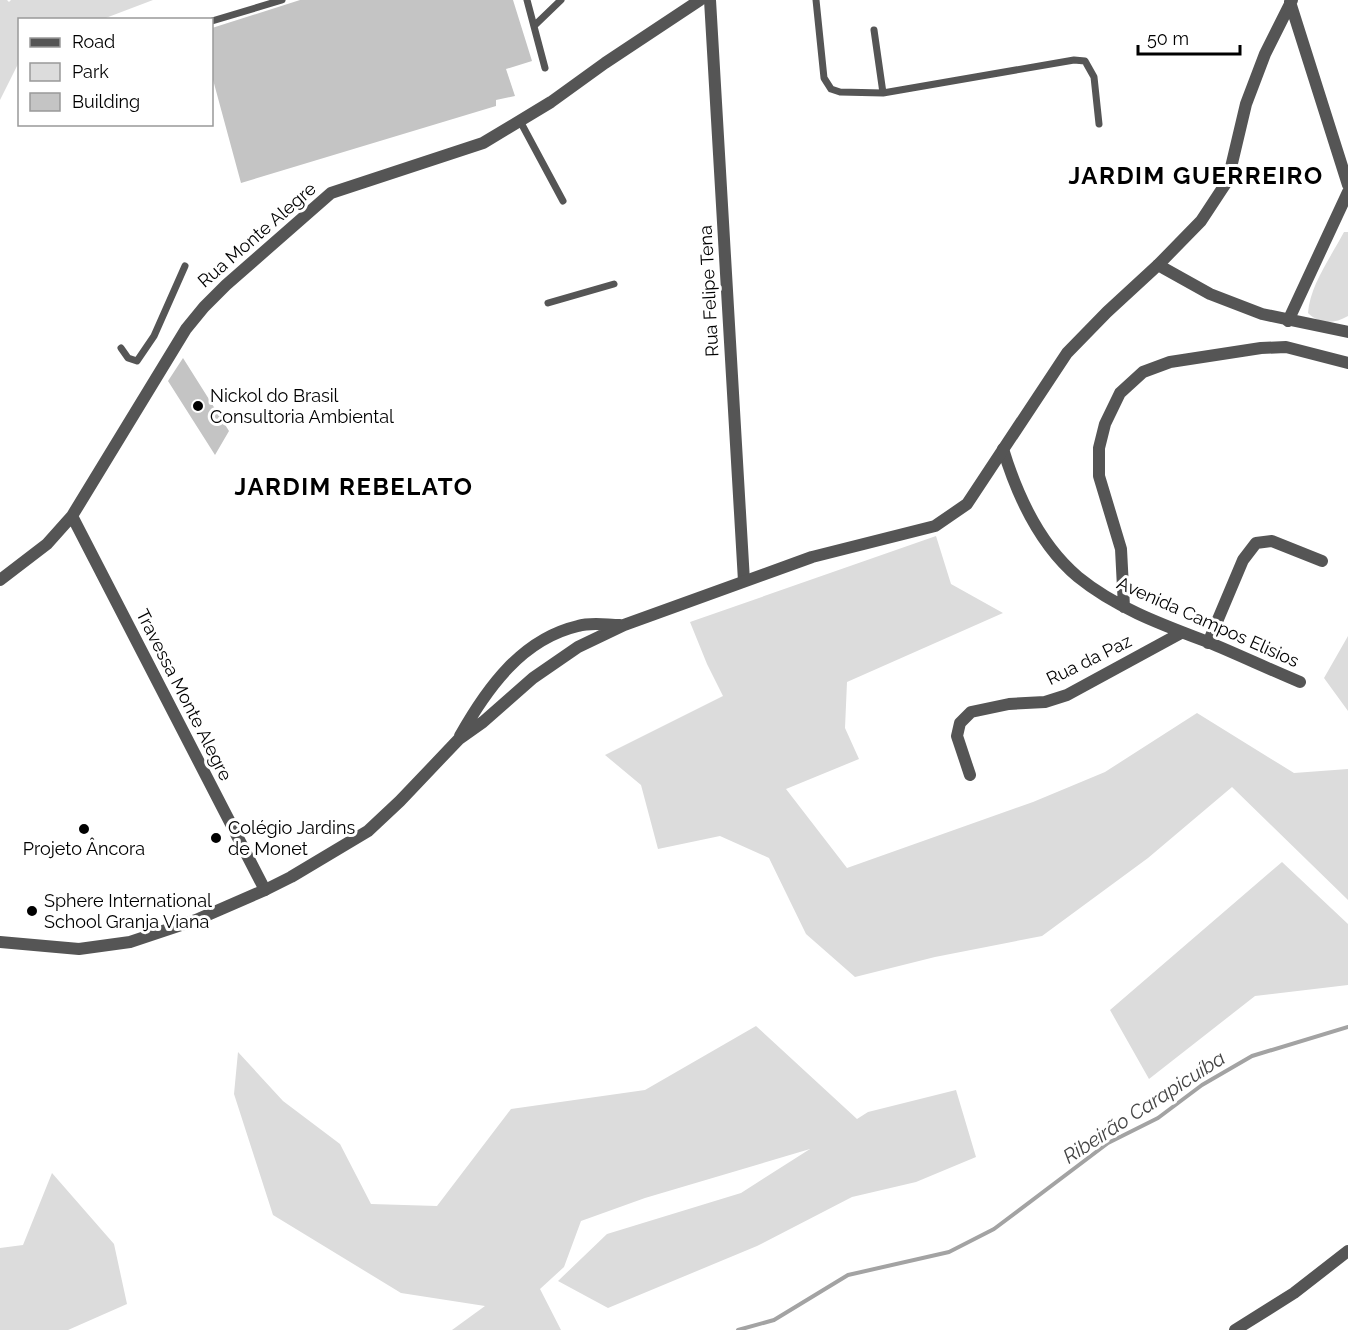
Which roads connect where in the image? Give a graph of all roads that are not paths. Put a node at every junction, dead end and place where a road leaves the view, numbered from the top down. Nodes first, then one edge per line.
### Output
1 (282, 0) edge
2 (527, 0) edge
3 (561, 0) edge
4 (700, 0) edge
5 (710, 0) edge
6 (816, 0) edge
7 (1291, 1) edge
8 (213, 21) edge
9 (534, 26) junction
10 (874, 30) dead end
11 (545, 68) dead end
12 (883, 93) junction
13 (520, 122) junction
14 (1099, 124) dead end
15 (1348, 185) edge
16 (1348, 192) edge
17 (563, 201) dead end
18 (1158, 265) junction
19 (185, 266) dead end
20 (614, 284) dead end
21 (548, 303) dead end
22 (1288, 321) junction
23 (1348, 332) edge
24 (122, 348) dead end
25 (1348, 363) edge
26 (1003, 449) junction
27 (72, 516) junction
28 (1322, 561) dead end
29 (0, 580) edge
30 (744, 581) junction
31 (1124, 607) junction
32 (624, 625) junction
33 (1181, 633) junction
34 (1209, 643) junction
35 (1300, 682) dead end
36 (459, 738) junction
37 (970, 775) dead end
38 (265, 890) junction
39 (0, 942) edge
40 (1348, 1251) edge
41 (1235, 1330) edge

1 - 8 lane
2 - 9 lane
3 - 9 lane
4 - 13 street, Rua Monte Alegre
5 - 30 street, Rua Felipe Tena
6 - 12 lane
7 - 15 street
7 - 18 street
9 - 11 lane
10 - 12 lane
12 - 14 lane
13 - 17 lane
13 - 27 street, Rua Monte Alegre
16 - 22 street
18 - 22 street
18 - 26 street
19 - 24 lane
20 - 21 lane
22 - 23 street
25 - 31 street
26 - 30 street
26 - 31 street, Avenida Campos Elisios
27 - 29 street, Rua Monte Alegre
27 - 38 street, Travessa Monte Alegre
28 - 34 street
30 - 32 street
31 - 33 street, Avenida Campos Elisios
32 - 36 street
32 - 36 street
33 - 34 street, Avenida Campos Elisios
33 - 37 street, Rua da Paz
34 - 35 street, Avenida Campos Elisios
36 - 38 street
38 - 39 street
40 - 41 street

